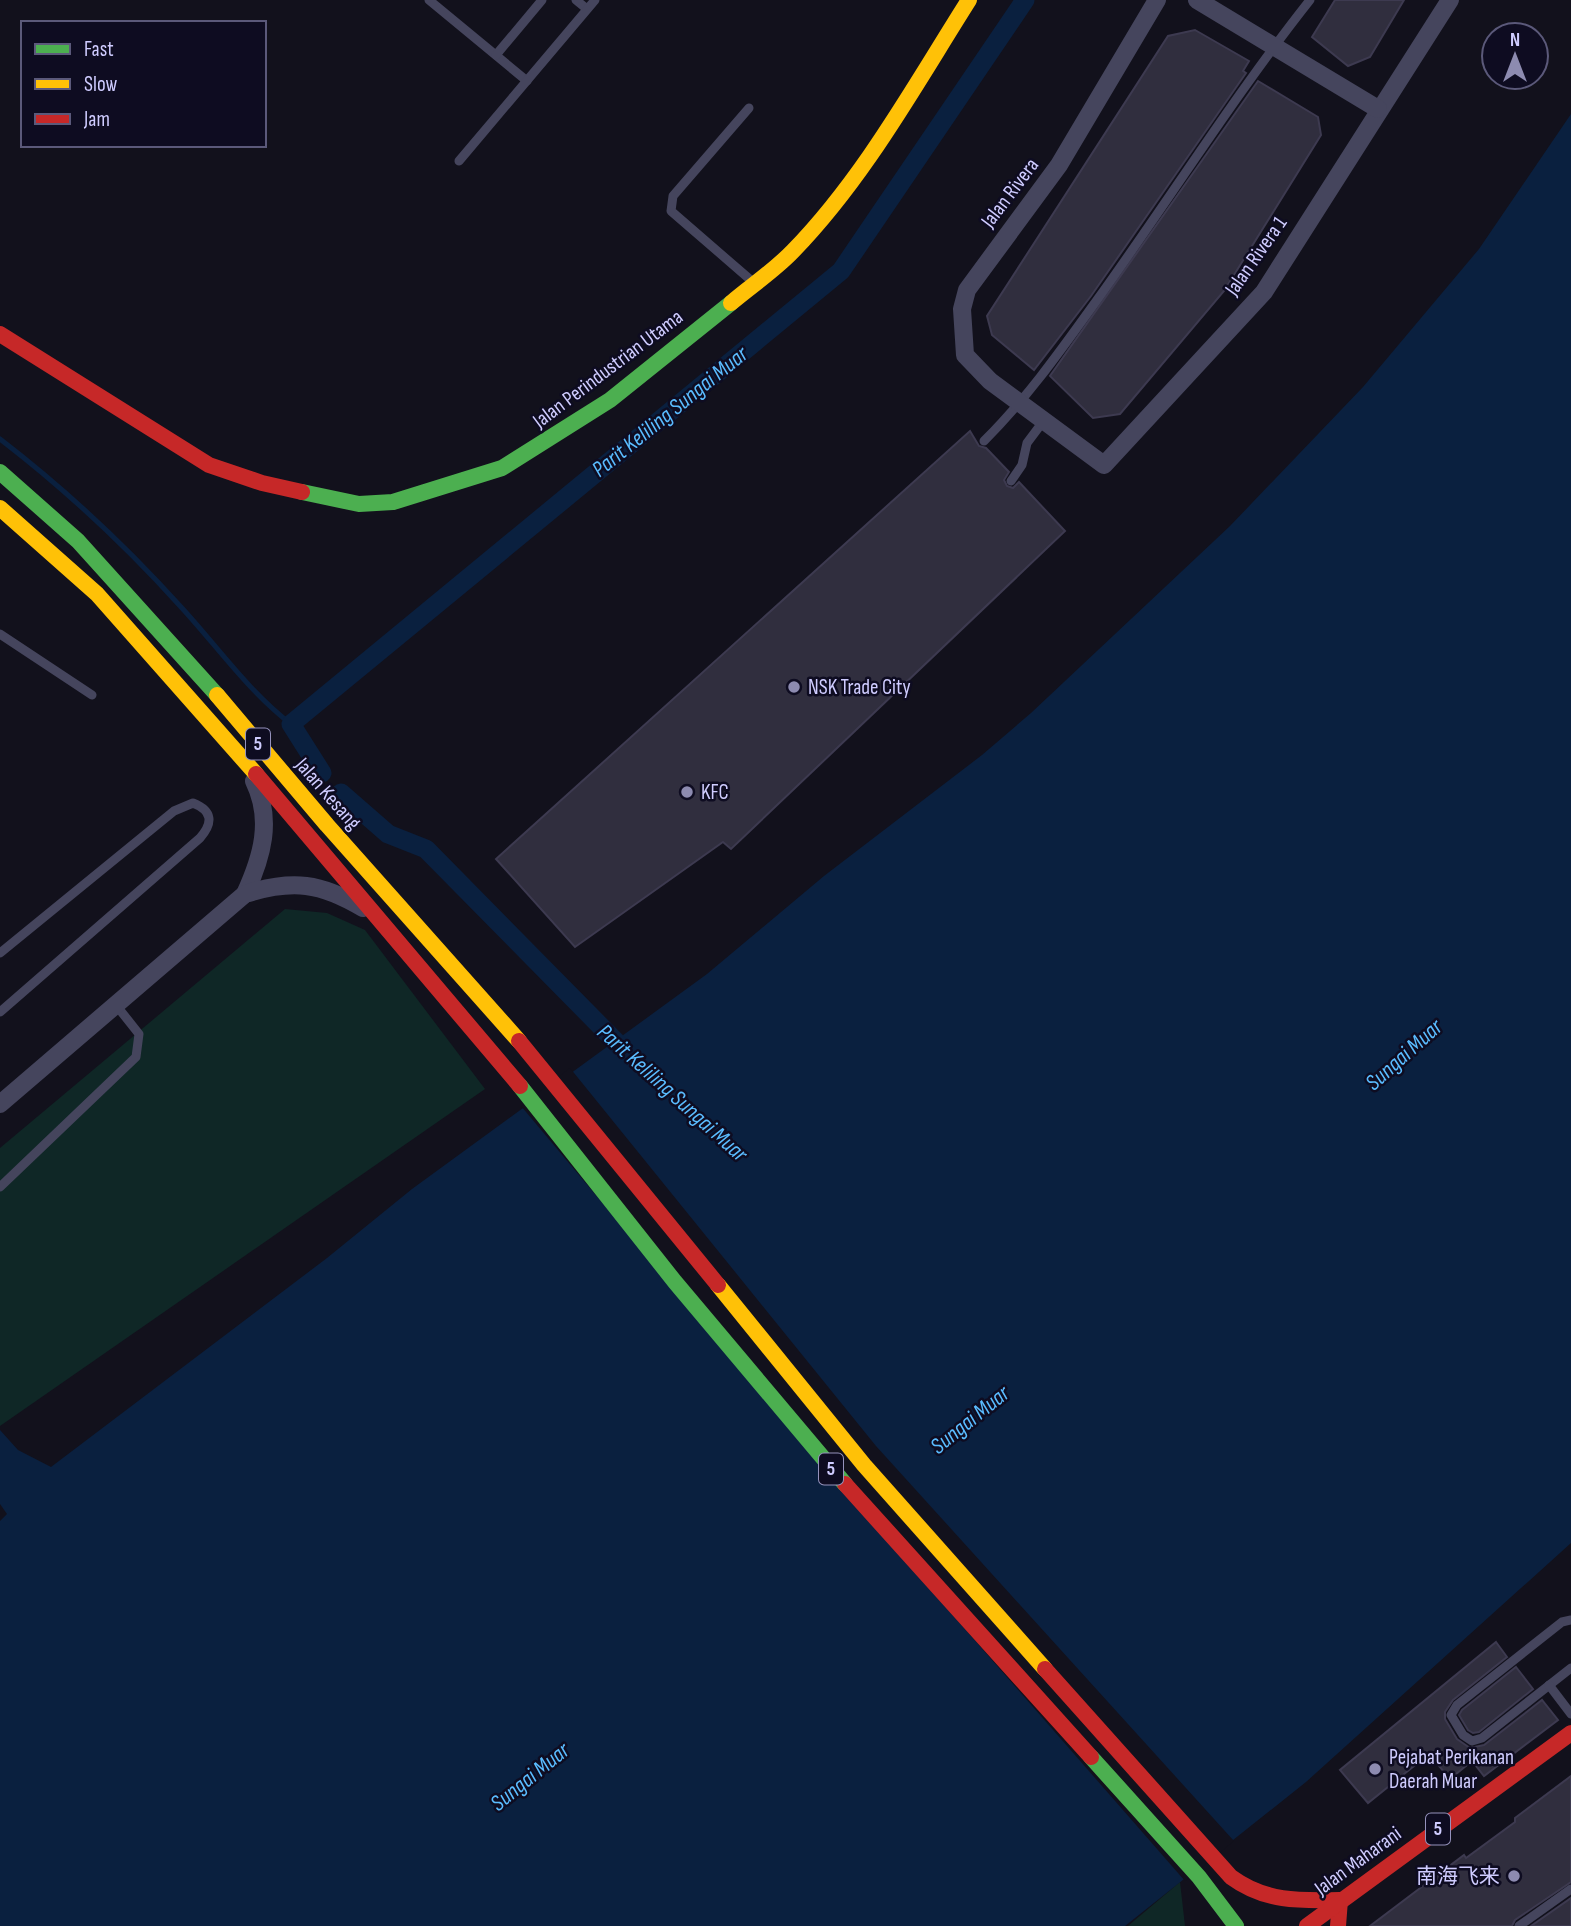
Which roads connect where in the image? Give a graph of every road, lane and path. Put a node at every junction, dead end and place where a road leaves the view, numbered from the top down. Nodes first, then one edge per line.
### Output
1 (429, 0) edge
2 (542, 0) edge
3 (576, 0) edge
4 (595, 0) edge
5 (969, 0) edge
6 (1157, 0) edge
7 (1197, 0) edge
8 (1310, 0) edge
9 (1450, 0) edge
10 (587, 9) junction
11 (1273, 47) junction
12 (496, 55) junction
13 (527, 81) junction
14 (748, 108) dead end
15 (1378, 109) junction
16 (459, 161) dead end
17 (755, 283) junction
18 (0, 334) edge
19 (1023, 402) junction
20 (1045, 419) junction
21 (984, 440) dead end
22 (0, 472) edge
23 (1011, 481) dead end
24 (0, 508) edge
25 (0, 634) edge
26 (92, 695) dead end
27 (245, 761) junction
28 (245, 894) junction
29 (372, 914) junction
30 (0, 953) edge
31 (116, 1005) junction
32 (0, 1012) edge
33 (0, 1104) edge
34 (0, 1187) edge
35 (1571, 1620) edge
36 (1571, 1668) edge
37 (1549, 1685) junction
38 (1571, 1714) edge
39 (1571, 1733) edge
40 (1571, 1889) edge
41 (1214, 1898) junction
42 (1340, 1900) junction
43 (1210, 1916) dead end
44 (1236, 1926) edge
45 (1307, 1926) edge
46 (1338, 1926) edge
47 (1520, 1926) edge

1 - 12 lane
2 - 12 lane
3 - 10 lane
4 - 10 lane
5 - 17 main road, Jalan Perindustrian Utama
6 - 19 street, Jalan Rivera
7 - 11 street
8 - 11 lane
9 - 15 street, Jalan Rivera 1
10 - 13 lane
11 - 15 street
11 - 19 lane
12 - 13 lane
13 - 16 lane
14 - 17 lane
15 - 20 street, Jalan Rivera 1
17 - 18 main road, Jalan Perindustrian Utama
19 - 20 street, Jalan Rivera 1
19 - 21 lane
20 - 23 lane
22 - 42 main road, Jalan Kesang / 5
24 - 27 main road, Jalan Kesang / 5
25 - 26 lane
27 - 28 street
27 - 29 main road, Jalan Kesang / 5
28 - 29 street
28 - 31 street
29 - 41 main road, Jalan Kesang / 5
30 - 32 lane
31 - 33 street
31 - 34 lane
35 - 37 lane
36 - 37 lane
37 - 38 lane
39 - 42 main road, Jalan Maharani / 5
40 - 47 lane
41 - 43 main road
41 - 44 main road, 5
42 - 45 main road, Jalan Maharani / 5
42 - 46 main road

